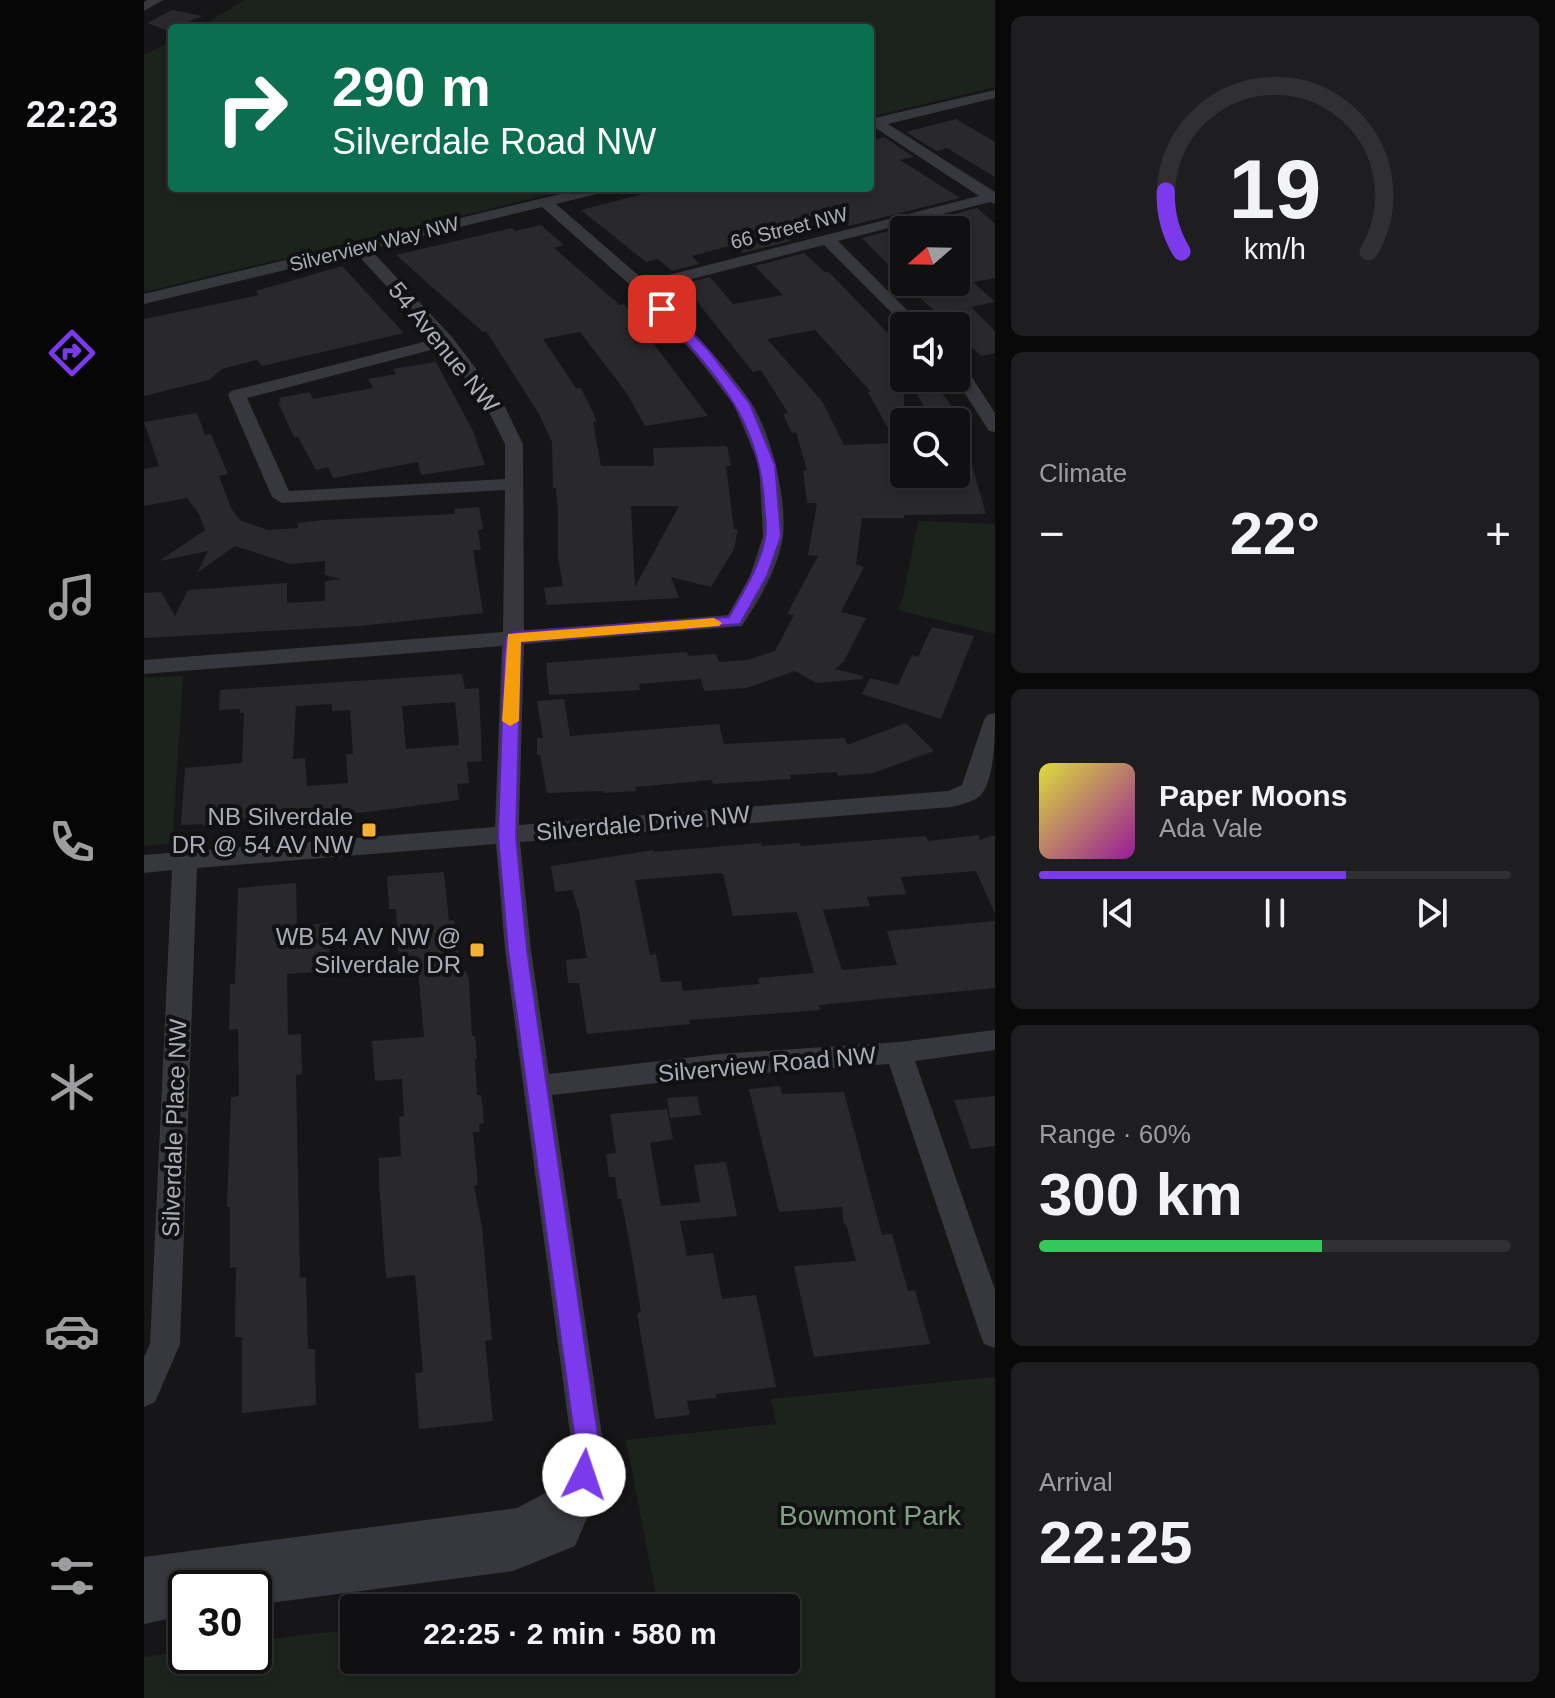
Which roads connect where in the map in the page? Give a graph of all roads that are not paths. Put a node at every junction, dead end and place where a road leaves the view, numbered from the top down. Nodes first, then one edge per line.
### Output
1 (154, 0) edge
2 (144, 7) edge
3 (995, 94) edge
4 (874, 123) edge
5 (874, 124) edge
6 (587, 192) edge
7 (994, 198) edge
8 (545, 202) junction
9 (827, 239) junction
10 (359, 247) junction
11 (642, 287) junction
12 (144, 299) edge
13 (901, 312) edge
14 (446, 341) junction
15 (970, 388) edge
16 (995, 427) edge
17 (514, 484) junction
18 (514, 637) junction
19 (144, 667) edge
20 (995, 720) edge
21 (507, 836) junction
22 (185, 860) junction
23 (144, 864) edge
24 (995, 1040) edge
25 (899, 1053) junction
26 (538, 1086) junction
27 (995, 1334) edge
28 (144, 1392) edge
29 (578, 1498) junction
30 (144, 1574) edge
31 (272, 1586) edge
32 (168, 1602) edge
33 (144, 1607) edge

1 - 2 street
3 - 4 street
5 - 7 street
6 - 8 street, Silverview Way NW
7 - 9 street, 66 Street NW
8 - 10 street, Silverview Way NW
8 - 11 street
9 - 11 street, 66 Street NW
9 - 13 street
10 - 12 street, Silverview Way NW
10 - 14 street, 54 Avenue NW
11 - 18 street
14 - 17 street, 54 Avenue NW
14 - 17 street
15 - 16 street
17 - 18 street, 54 Avenue NW
18 - 19 street
18 - 21 street, 54 Avenue NW
20 - 21 street, Silverdale Drive NW
21 - 22 street, Silverdale Drive NW
21 - 26 street, 54 Avenue NW
22 - 23 street, Silverdale Drive NW
22 - 28 street, Silverdale Place NW
24 - 25 street, Silverview Road NW
25 - 26 street, Silverview Road NW
25 - 27 street
26 - 29 street, 54 Avenue NW
29 - 30 street
29 - 31 street, 54 Avenue NW
32 - 33 street

